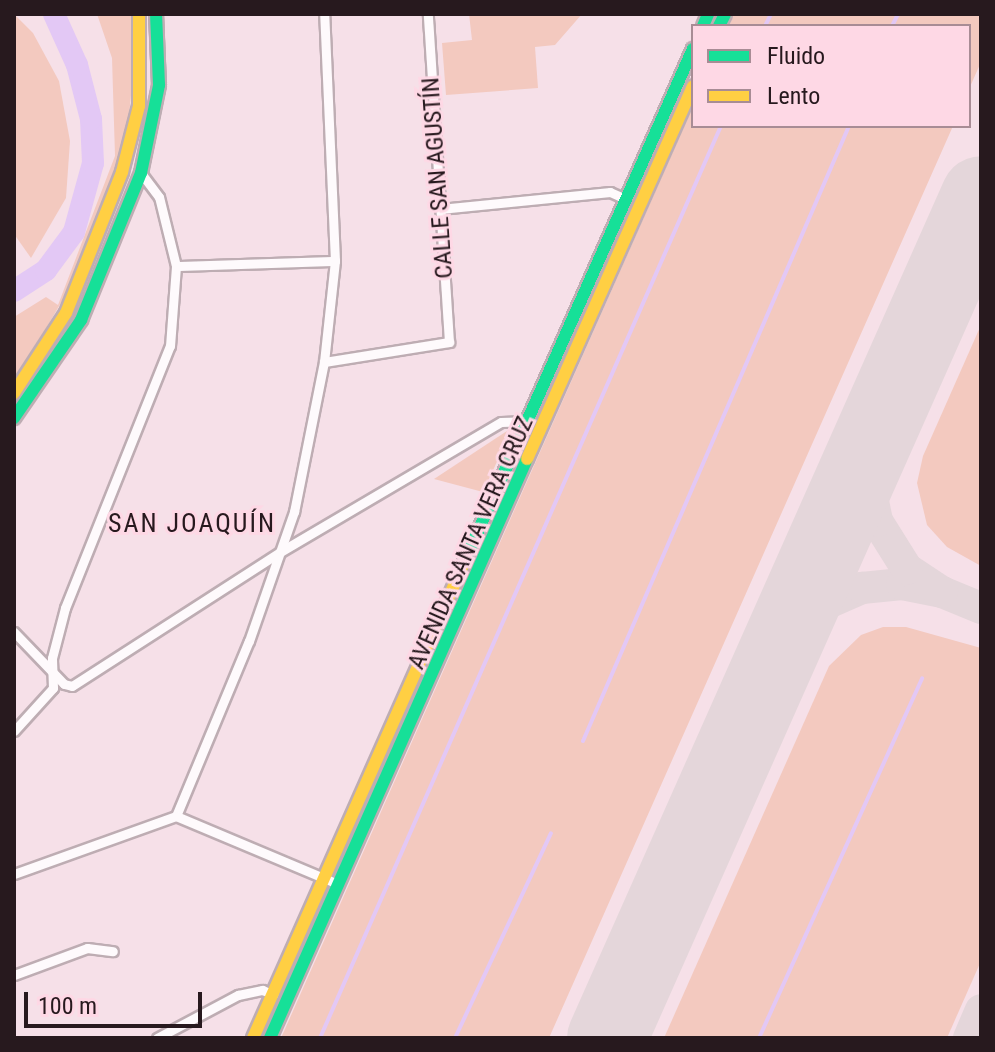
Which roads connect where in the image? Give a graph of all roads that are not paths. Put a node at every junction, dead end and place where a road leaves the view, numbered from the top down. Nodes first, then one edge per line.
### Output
1 (139, 14) edge
2 (156, 14) edge
3 (324, 14) edge
4 (428, 14) edge
5 (691, 53) edge
6 (691, 90) edge
7 (141, 173) junction
8 (626, 199) junction
9 (440, 209) junction
10 (335, 261) junction
11 (176, 266) junction
12 (324, 362) junction
13 (14, 393) edge
14 (14, 418) edge
15 (525, 421) junction
16 (280, 552) junction
17 (14, 632) edge
18 (53, 672) junction
19 (14, 731) edge
20 (176, 816) junction
21 (14, 874) edge
22 (324, 878) junction
23 (338, 884) junction
24 (113, 951) dead end
25 (14, 960) edge
26 (17, 974) edge
27 (273, 994) junction
28 (157, 1038) edge
29 (253, 1038) edge
30 (270, 1038) edge

1 - 13 main road
2 - 7 main road
3 - 10 street
4 - 9 street, CALLE SAN AGUSTÍN
5 - 8 main road, AVENIDA SANTA VERA CRUZ
6 - 23 main road, AVENIDA SANTA VERA CRUZ
7 - 11 street
7 - 14 main road
8 - 9 street
8 - 15 main road, AVENIDA SANTA VERA CRUZ
9 - 12 street, CALLE SAN AGUSTÍN
10 - 11 street
10 - 12 street
11 - 18 street
12 - 16 street
15 - 16 street
15 - 22 main road, AVENIDA SANTA VERA CRUZ
16 - 18 street
16 - 20 street
17 - 18 street
18 - 19 street
20 - 21 street
20 - 22 street
22 - 23 street
22 - 27 main road, AVENIDA SANTA VERA CRUZ
23 - 30 main road, AVENIDA SANTA VERA CRUZ
24 - 26 street
25 - 26 street
27 - 28 street
27 - 29 main road, AVENIDA SANTA VERA CRUZ

